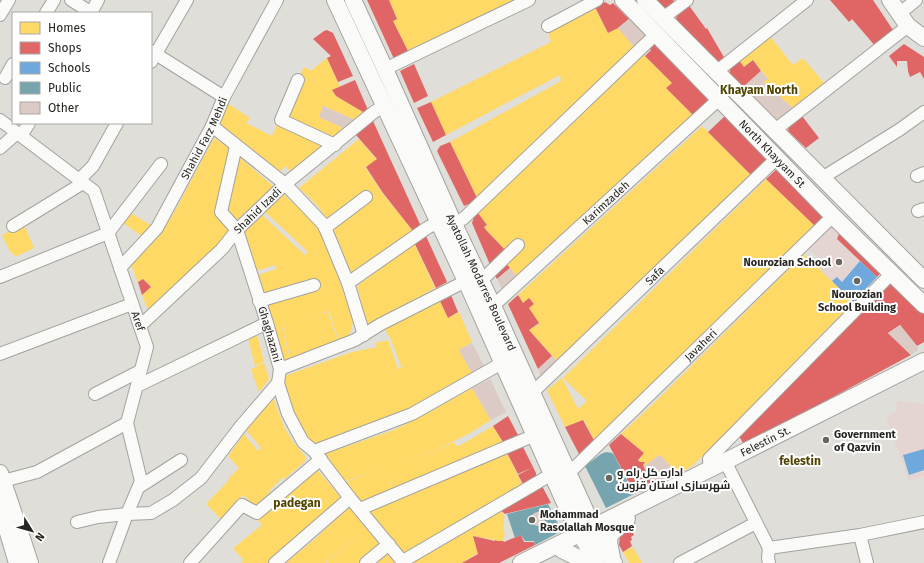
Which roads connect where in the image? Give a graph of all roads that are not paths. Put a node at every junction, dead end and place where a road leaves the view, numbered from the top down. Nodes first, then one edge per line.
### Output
1 (9, 0) edge
2 (54, 0) edge
3 (71, 0) edge
4 (98, 0) edge
5 (186, 0) edge
6 (276, 0) edge
7 (335, 0) edge
8 (353, 0) edge
9 (529, 0) edge
10 (597, 0) edge
11 (623, 0) edge
12 (645, 0) edge
13 (687, 0) edge
14 (807, 0) edge
15 (890, 0) edge
16 (916, 0) edge
17 (47, 12) edge
18 (89, 12) edge
19 (92, 12) edge
20 (0, 15) edge
21 (663, 18) junction
22 (903, 20) junction
23 (548, 26) dead end
24 (656, 34) junction
25 (924, 38) edge
26 (152, 56) edge
27 (12, 66) edge
28 (385, 69) junction
29 (716, 72) junction
30 (5, 78) dead end
31 (298, 80) dead end
32 (224, 97) junction
33 (719, 99) junction
34 (384, 106) junction
35 (924, 112) edge
36 (398, 118) junction
37 (0, 120) edge
38 (28, 124) edge
39 (116, 124) edge
40 (212, 126) junction
41 (775, 130) junction
42 (19, 135) junction
43 (334, 145) junction
44 (236, 146) junction
45 (0, 148) edge
46 (777, 158) junction
47 (161, 164) dead end
48 (822, 178) junction
49 (81, 181) junction
50 (286, 184) junction
51 (366, 197) dead end
52 (834, 216) junction
53 (438, 222) junction
54 (454, 224) junction
55 (13, 226) dead end
56 (325, 228) junction
57 (238, 230) junction
58 (108, 233) junction
59 (518, 245) dead end
60 (120, 268) junction
61 (892, 273) junction
62 (0, 277) edge
63 (924, 280) edge
64 (473, 281) junction
65 (348, 283) junction
66 (314, 285) dead end
67 (260, 301) junction
68 (132, 304) junction
69 (924, 305) edge
70 (493, 306) junction
71 (267, 323) junction
72 (140, 326) junction
73 (364, 335) junction
74 (502, 349) junction
75 (0, 354) edge
76 (924, 361) edge
77 (280, 369) junction
78 (140, 371) junction
79 (924, 371) edge
80 (278, 382) junction
81 (137, 386) junction
82 (532, 393) junction
83 (95, 394) dead end
84 (127, 423) junction
85 (535, 435) junction
86 (317, 456) junction
87 (546, 459) junction
88 (181, 460) dead end
89 (728, 469) junction
90 (710, 470) junction
91 (560, 474) junction
92 (1, 477) edge
93 (139, 487) junction
94 (350, 498) junction
95 (575, 506) junction
96 (360, 509) junction
97 (1, 510) edge
98 (127, 514) junction
99 (625, 515) junction
100 (77, 522) dead end
101 (924, 522) edge
102 (752, 525) dead end
103 (587, 532) junction
104 (860, 535) junction
105 (389, 544) junction
106 (561, 547) junction
107 (769, 548) junction
108 (404, 562) edge
109 (609, 562) edge
110 (17, 563) edge
111 (30, 563) edge
112 (109, 563) edge
113 (190, 563) edge
114 (275, 563) edge
115 (366, 563) edge
116 (521, 563) edge
117 (535, 563) edge
118 (589, 563) edge
119 (596, 563) edge
120 (680, 563) edge
121 (770, 563) edge
122 (867, 563) edge

1 - 20 street
2 - 17 street
3 - 18 street
4 - 19 street
5 - 26 street
6 - 32 street, Shahid Farz Mehdi
7 - 34 main road, Ayatollah Modarres Boulevard
8 - 28 main road, Ayatollah Modarres Boulevard
9 - 28 street
10 - 23 street
11 - 24 main road, North Khayyam St
12 - 21 main road, North Khayyam St
13 - 21 street
14 - 29 street
15 - 22 main road
16 - 22 street
21 - 29 main road, North Khayyam St
22 - 25 main road
22 - 41 street
24 - 33 main road, North Khayyam St
24 - 54 street
26 - 32 street
27 - 30 street
28 - 36 main road, Ayatollah Modarres Boulevard
29 - 41 main road, North Khayyam St
31 - 43 street
32 - 40 street, Shahid Farz Mehdi
33 - 46 main road, North Khayyam St
33 - 70 street, Karimzadeh
34 - 36 main road, Ayatollah Modarres Boulevard
34 - 43 street, Shahid Izadi
35 - 48 street
36 - 53 main road, Ayatollah Modarres Boulevard
36 - 54 main road, Ayatollah Modarres Boulevard
37 - 42 street, Aref
38 - 42 street
39 - 49 street
40 - 44 street
40 - 60 street, Shahid Farz Mehdi
41 - 48 main road, North Khayyam St
42 - 45 street
42 - 49 street, Aref
43 - 50 street, Shahid Izadi
44 - 50 street
44 - 57 street, Ghaghazani
46 - 52 main road, North Khayyam St
46 - 82 street, Safa
47 - 58 street
48 - 63 main road, North Khayyam St
49 - 55 street
49 - 58 street, Aref
50 - 56 street
50 - 57 street, Shahid Izadi
51 - 56 street
52 - 61 main road, North Khayyam St
52 - 91 street, Javaheri
53 - 64 main road, Ayatollah Modarres Boulevard
53 - 65 street
54 - 64 main road, Ayatollah Modarres Boulevard
56 - 65 street
57 - 67 street, Ghaghazani
57 - 72 street, Shahid Izadi
58 - 60 street, Aref
58 - 62 street
59 - 64 street
60 - 68 street, Aref
61 - 69 main road, North Khayyam St
61 - 90 street
64 - 70 main road, Ayatollah Modarres Boulevard
64 - 73 street
64 - 74 main road, Ayatollah Modarres Boulevard
65 - 73 street
66 - 67 street
67 - 71 street, Ghaghazani
68 - 72 street, Aref
68 - 75 street
70 - 74 main road, Ayatollah Modarres Boulevard
71 - 77 street, Ghaghazani
71 - 81 street
72 - 78 street, Aref
73 - 77 street
74 - 82 main road, Ayatollah Modarres Boulevard
74 - 85 main road, Ayatollah Modarres Boulevard
74 - 86 street
76 - 90 main road, Felestin St.
77 - 80 street, Ghaghazani
78 - 81 street, Aref
78 - 83 street
79 - 89 main road, Felestin St.
80 - 86 street, Ghaghazani
80 - 98 street
81 - 84 street, Aref
82 - 91 main road, Ayatollah Modarres Boulevard
84 - 92 street
84 - 93 street, Aref
85 - 87 main road, Ayatollah Modarres Boulevard
85 - 96 street
86 - 94 street, Ghaghazani
86 - 113 street
87 - 91 main road, Ayatollah Modarres Boulevard
87 - 103 main road
88 - 93 street
89 - 99 main road, Felestin St.
89 - 107 street
90 - 99 main road, Felestin St.
91 - 95 main road, Ayatollah Modarres Boulevard
91 - 108 street, Javaheri
92 - 111 main road
93 - 98 street, Aref
94 - 96 street, Ghaghazani
94 - 114 street
95 - 99 main road
95 - 103 main road, Ayatollah Modarres Boulevard
95 - 106 main road
96 - 105 street, Ghaghazani
97 - 110 main road
98 - 100 street
98 - 112 street, Aref
99 - 103 main road, Felestin St.
99 - 109 main road
101 - 104 street
102 - 120 street
103 - 106 main road, Felestin St.
103 - 109 main road, Ayatollah Modarres Boulevard
103 - 119 main road, Ayatollah Modarres Boulevard
104 - 107 street
104 - 122 street
105 - 108 street, Ghaghazani
105 - 115 street
106 - 116 main road, Felestin St.
106 - 117 main road, Felestin St.
106 - 118 main road
107 - 121 street

